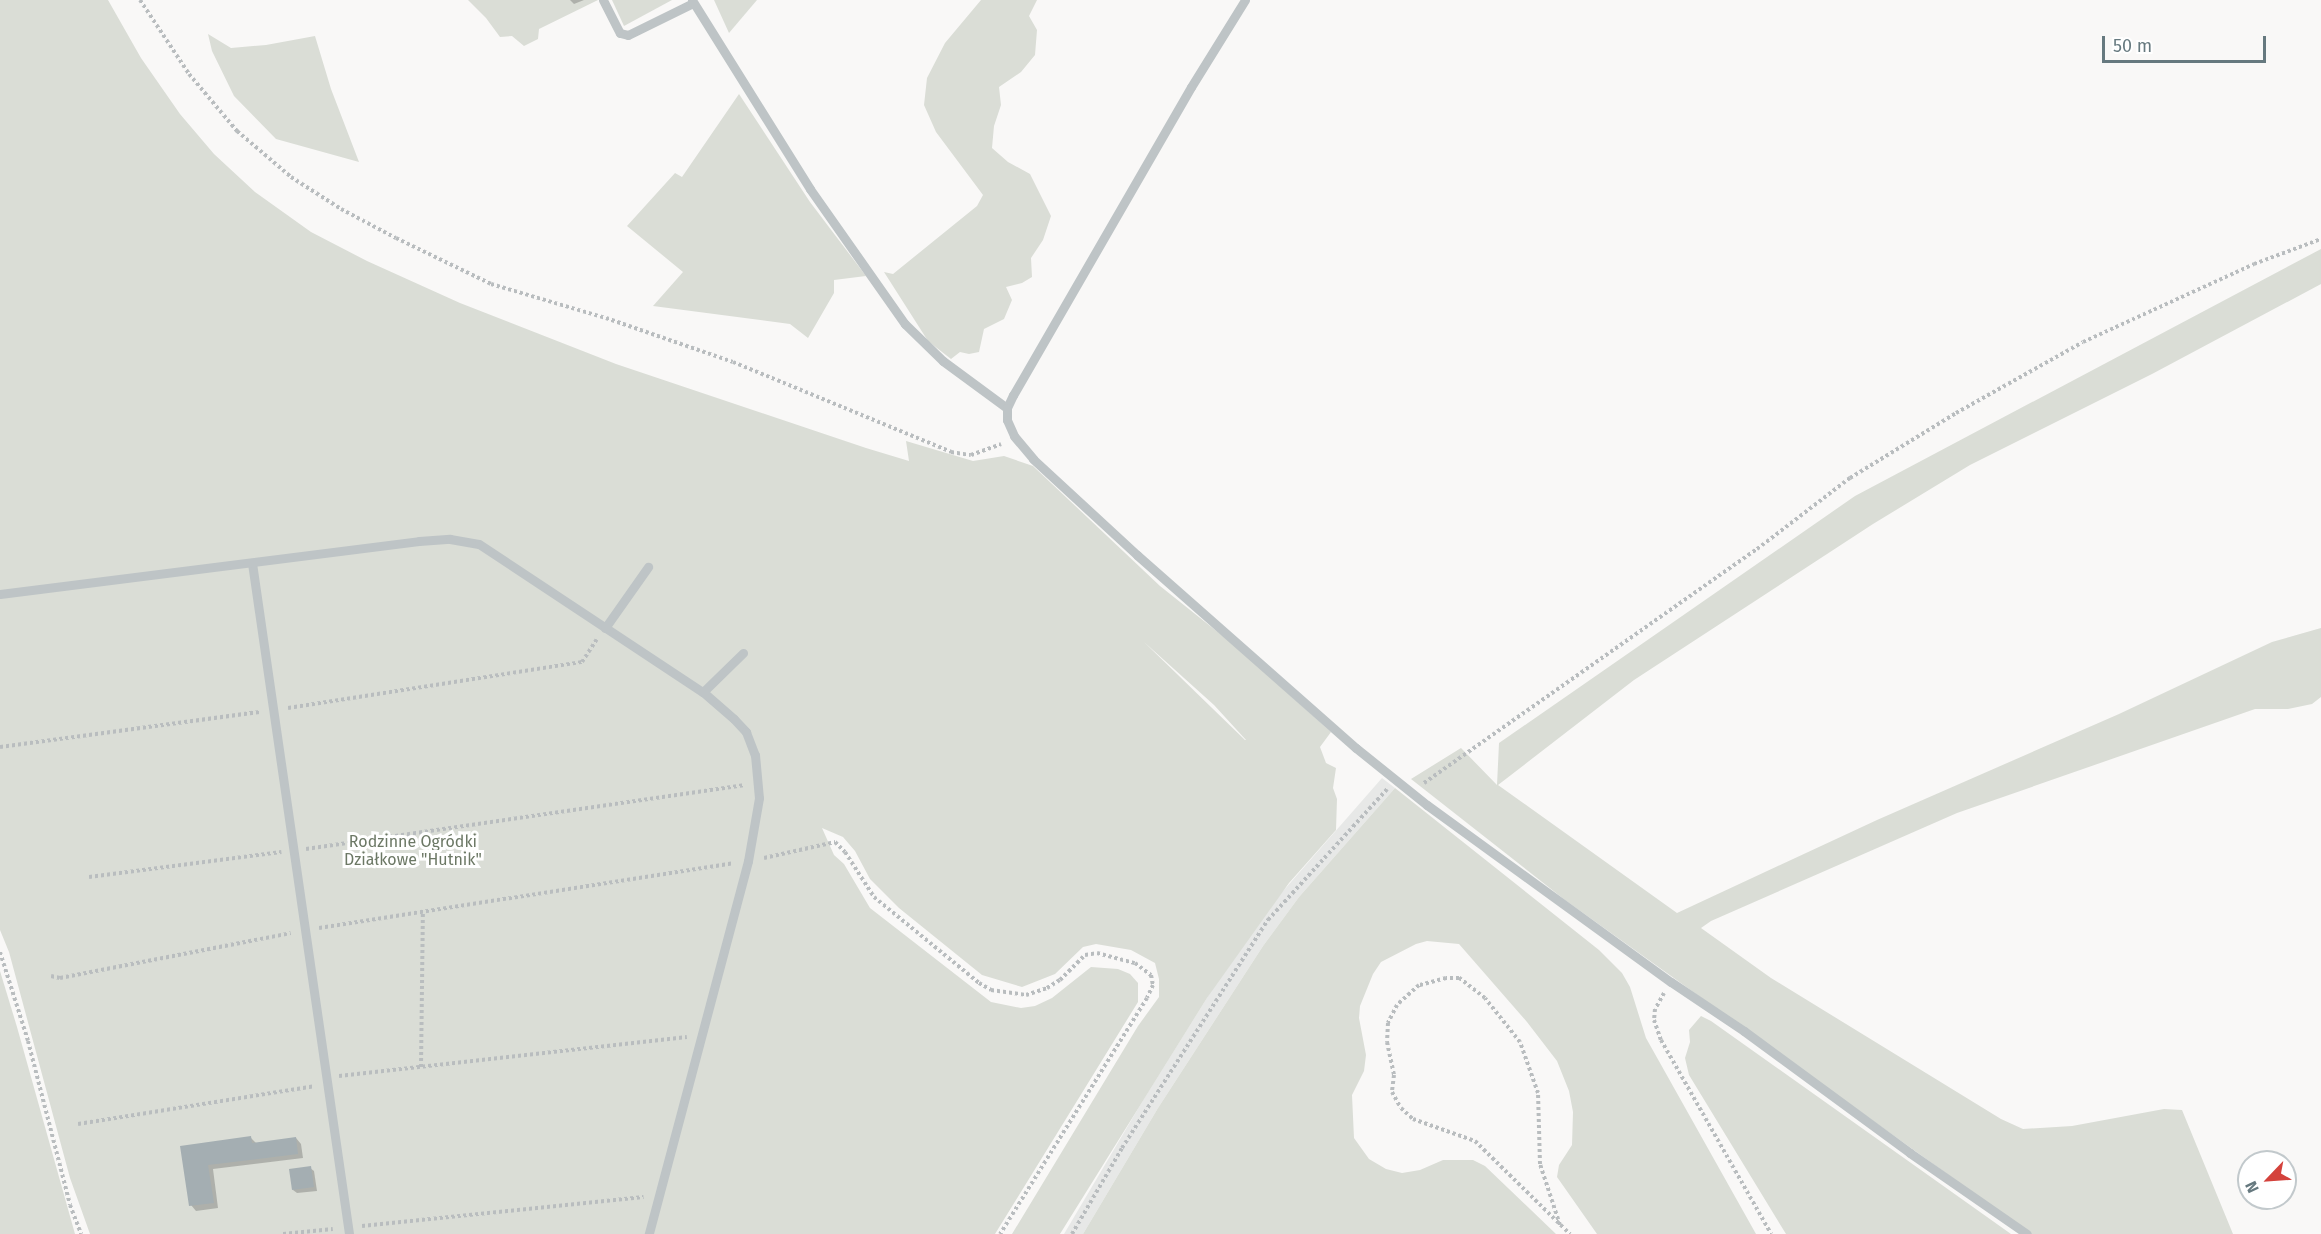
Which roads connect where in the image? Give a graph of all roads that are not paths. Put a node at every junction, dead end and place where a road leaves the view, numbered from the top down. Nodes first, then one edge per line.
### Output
1 (603, 0) edge
2 (1245, 0) edge
3 (692, 2) edge
4 (1008, 408) junction
5 (252, 562) junction
6 (648, 567) dead end
7 (0, 594) edge
8 (605, 628) junction
9 (743, 653) dead end
10 (703, 692) junction
11 (349, 1231) edge
12 (649, 1234) edge
13 (2027, 1234) edge

1 - 3 lane
2 - 4 lane
3 - 4 lane
4 - 13 lane
5 - 7 lane
5 - 8 lane
5 - 11 lane
6 - 8 lane
8 - 10 lane
9 - 10 lane
10 - 12 lane

